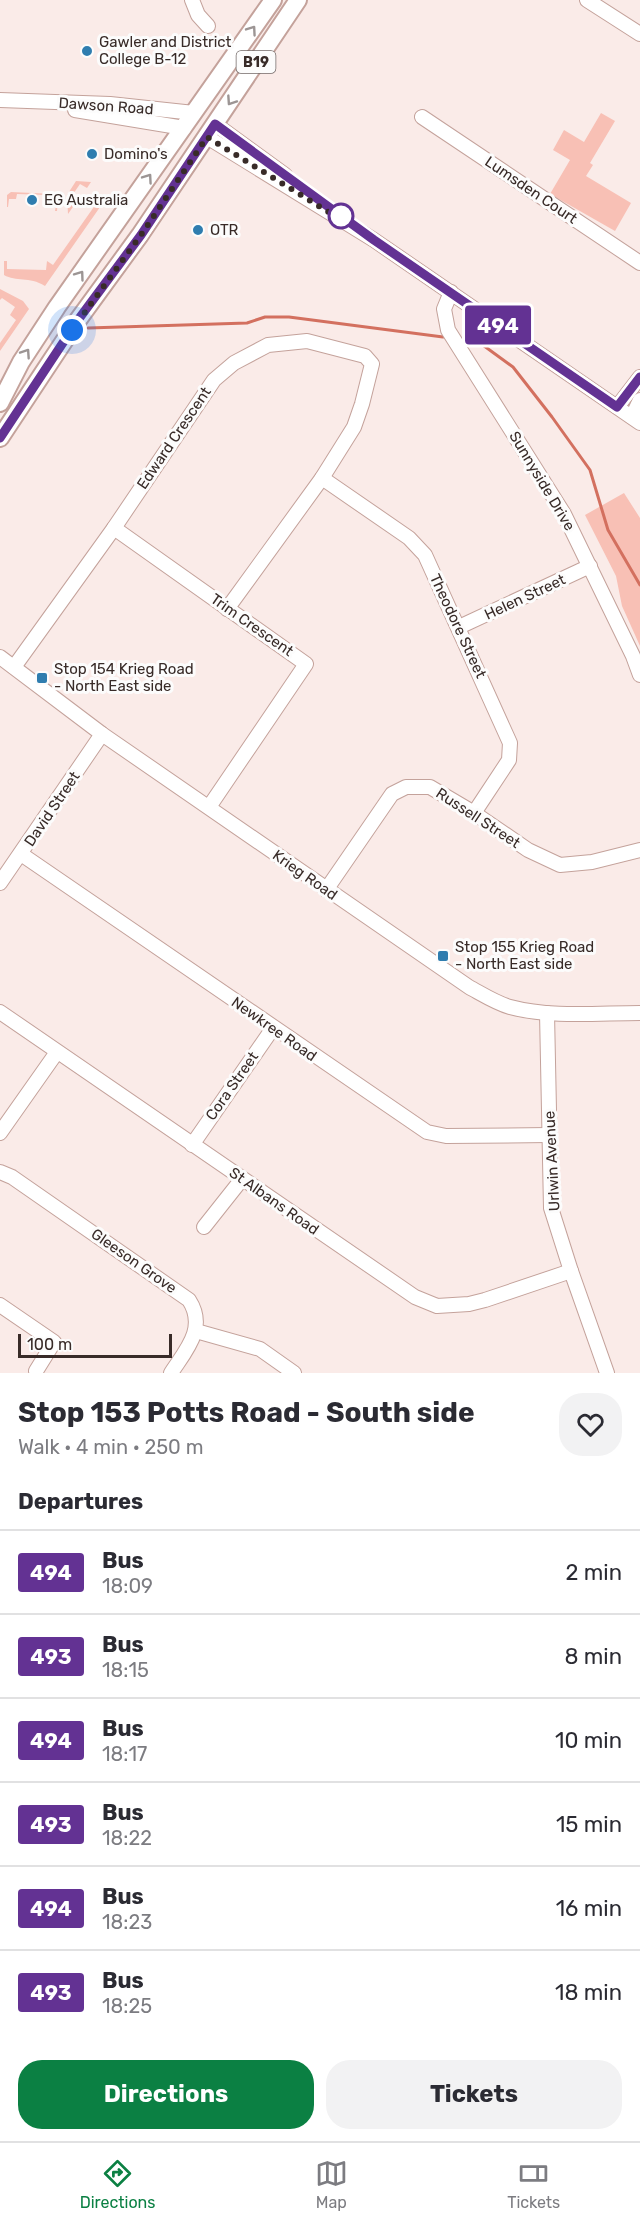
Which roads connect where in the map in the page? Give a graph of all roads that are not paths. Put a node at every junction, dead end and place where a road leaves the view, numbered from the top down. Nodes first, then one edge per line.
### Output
1 (192, 0) edge
2 (273, 0) edge
3 (298, 0) edge
4 (587, 0) edge
5 (208, 26) dead end
6 (640, 34) edge
7 (0, 100) edge
8 (17, 101) junction
9 (194, 113) junction
10 (422, 117) dead end
11 (184, 128) junction
12 (211, 130) junction
13 (640, 263) edge
14 (451, 292) junction
15 (640, 377) edge
16 (640, 400) edge
17 (0, 403) edge
18 (617, 407) junction
19 (636, 420) edge
20 (0, 438) edge
21 (322, 478) junction
22 (114, 528) junction
23 (590, 566) junction
24 (227, 609) junction
25 (459, 627) junction
26 (0, 657) edge
27 (14, 667) junction
28 (640, 675) edge
29 (102, 734) junction
30 (209, 807) junction
31 (474, 813) junction
32 (640, 850) edge
33 (21, 854) junction
34 (0, 884) edge
35 (326, 890) junction
36 (0, 1012) edge
37 (546, 1013) junction
38 (640, 1013) edge
39 (273, 1028) junction
40 (57, 1052) junction
41 (0, 1133) edge
42 (549, 1135) junction
43 (192, 1145) junction
44 (0, 1162) edge
45 (6, 1175) edge
46 (242, 1179) junction
47 (204, 1227) dead end
48 (571, 1271) junction
49 (0, 1305) edge
50 (196, 1331) junction
51 (36, 1371) dead end
52 (171, 1373) edge
53 (294, 1373) edge
54 (607, 1373) edge

1 - 5 street
9 -> 2 main road, B19
3 -> 12 main road, B19
4 - 6 street
7 - 8 street, Dawson Road
8 - 9 street, Dawson Road
8 - 11 street, Dawson Road
9 - 11 main road, B19
9 - 12 main road
10 - 13 street, Lumsden Court
11 - 12 main road
17 -> 11 main road, B19
12 - 14 street
12 - 20 main road, B19
14 - 18 street
14 - 23 street, Sunnyside Drive
15 - 18 street
16 - 19 street
18 - 19 street
21 - 22 street, Edward Crescent
21 - 24 street, Edward Crescent
21 - 25 street, Theodore Street
22 - 24 street, Trim Crescent
22 - 27 street, Edward Crescent
23 - 25 street, Helen Street
23 - 28 street, Sunnyside Drive
24 - 30 street, Trim Crescent
25 - 31 street, Theodore Street
26 - 27 street, Krieg Road
27 - 29 street, Krieg Road
29 - 30 street, Krieg Road
29 - 33 street, David Street
30 - 35 street, Krieg Road
31 - 32 street, Russell Street
31 - 35 street, Russell Street
33 - 34 street, David Street
33 - 39 street, Newkree Road
35 - 37 street, Krieg Road
36 - 40 street, St Albans Road
37 - 38 street, Krieg Road
37 - 42 street, Urlwin Avenue
39 - 42 street, Newkree Road
39 - 43 street, Cora Street
40 - 41 street
40 - 43 street, St Albans Road
42 - 48 street, Urlwin Avenue
43 - 46 street, St Albans Road
44 - 45 street, Gleeson Grove
45 - 50 street, Gleeson Grove
46 - 47 street
46 - 48 street, St Albans Road
48 - 54 street, Urlwin Avenue
49 - 51 street
50 - 52 street
50 - 53 street

